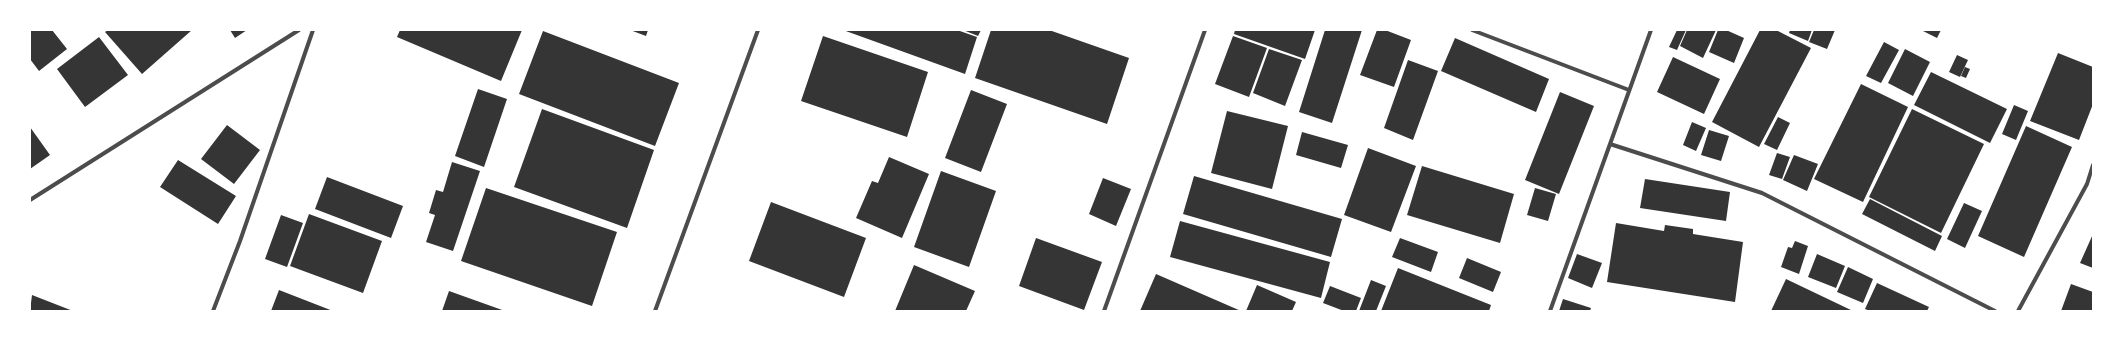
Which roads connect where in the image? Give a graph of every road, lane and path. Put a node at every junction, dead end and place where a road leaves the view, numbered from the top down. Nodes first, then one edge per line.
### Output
1 (299, 30) edge
2 (313, 30) edge
3 (758, 30) edge
4 (1204, 30) edge
5 (1472, 30) edge
6 (1651, 30) edge
7 (1629, 90) junction
8 (1610, 144) junction
9 (2093, 165) edge
10 (30, 200) edge
11 (213, 311) edge
12 (655, 311) edge
13 (1104, 311) edge
14 (1550, 311) edge
15 (1995, 311) edge
16 (2018, 311) edge

1 - 10 street
2 - 11 street
3 - 12 street
4 - 13 street
5 - 7 street
6 - 7 street
7 - 8 street
8 - 14 street
8 - 15 street
9 - 16 street

